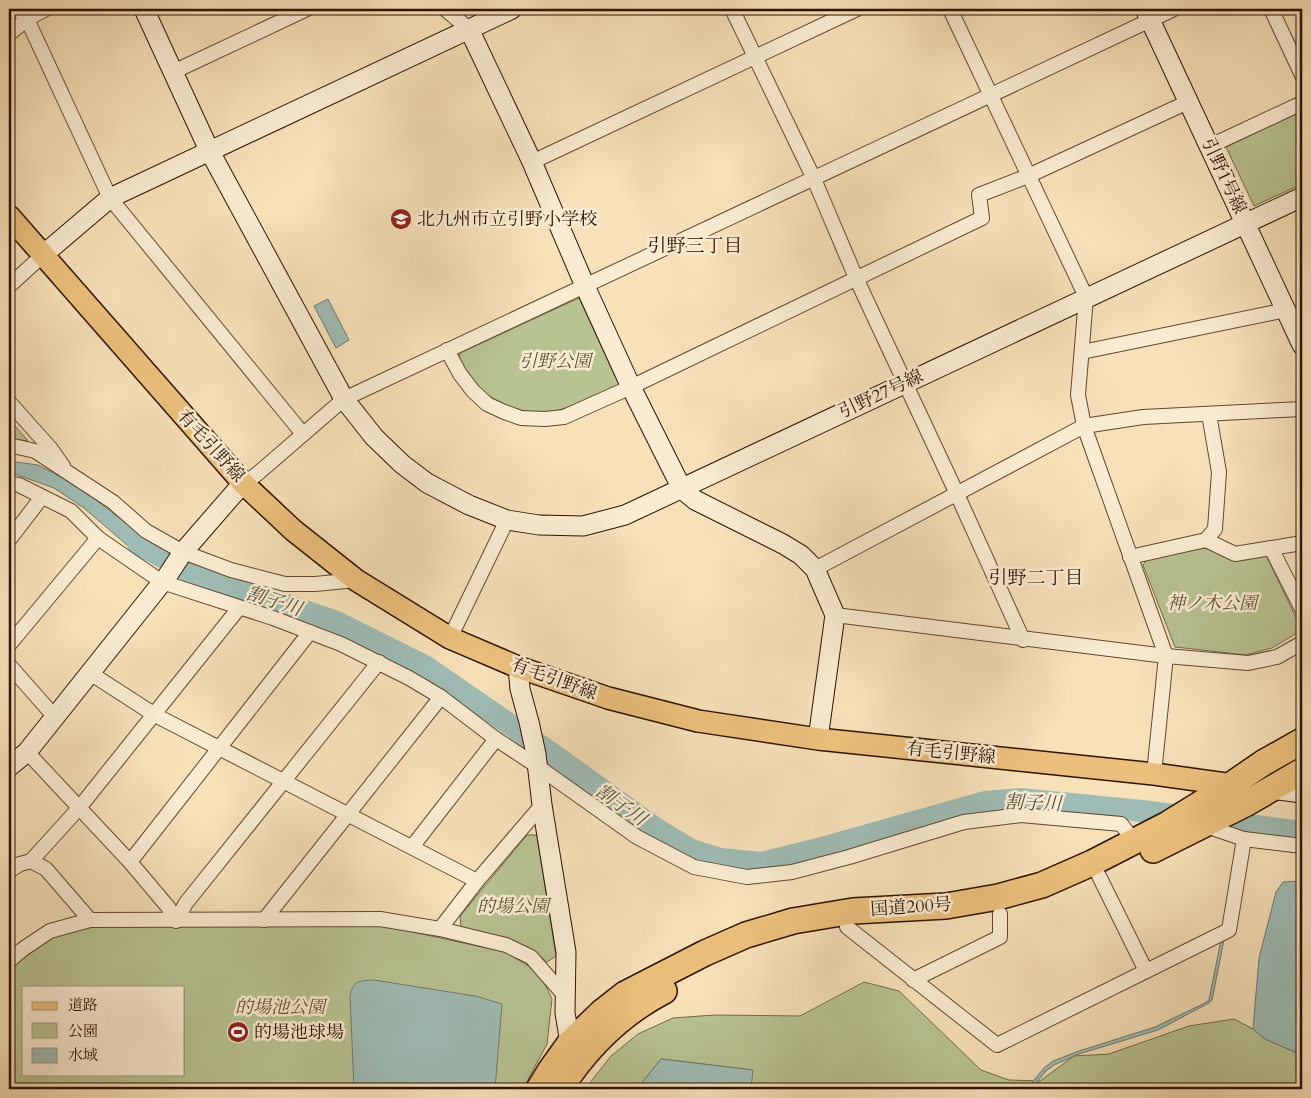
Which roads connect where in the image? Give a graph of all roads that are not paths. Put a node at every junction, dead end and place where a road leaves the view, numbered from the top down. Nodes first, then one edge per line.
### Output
1 (46, 9) edge
2 (144, 9) edge
3 (304, 9) edge
4 (445, 9) edge
5 (512, 9) edge
6 (732, 9) edge
7 (857, 9) edge
8 (950, 9) edge
9 (1174, 9) edge
10 (1271, 9) edge
11 (22, 14) edge
12 (1147, 14) edge
13 (469, 29) junction
14 (9, 34) edge
15 (756, 57) junction
16 (173, 72) junction
17 (1302, 75) edge
18 (991, 95) junction
19 (1188, 102) junction
20 (1302, 103) edge
21 (1210, 146) junction
22 (209, 150) junction
23 (532, 162) junction
24 (1028, 176) junction
25 (814, 179) junction
26 (1302, 196) edge
27 (110, 198) junction
28 (9, 216) edge
29 (1246, 222) junction
30 (43, 256) junction
31 (856, 278) junction
32 (9, 286) edge
33 (585, 286) junction
34 (1086, 298) junction
35 (1286, 310) junction
36 (1302, 345) edge
37 (447, 350) junction
38 (1082, 352) junction
39 (905, 383) junction
40 (631, 387) junction
41 (344, 399) junction
42 (9, 402) edge
43 (1302, 409) edge
44 (1209, 414) junction
45 (1084, 426) junction
46 (303, 434) junction
47 (9, 445) edge
48 (66, 471) junction
49 (9, 483) edge
50 (243, 483) junction
51 (682, 489) junction
52 (957, 494) junction
53 (42, 497) junction
54 (507, 520) junction
55 (98, 538) junction
56 (9, 540) edge
57 (1206, 540) junction
58 (1302, 543) edge
59 (1271, 548) junction
60 (183, 552) junction
61 (1130, 557) junction
62 (815, 569) junction
63 (165, 578) junction
64 (356, 580) junction
65 (240, 608) junction
66 (1302, 609) edge
67 (835, 615) junction
68 (310, 632) junction
69 (450, 638) junction
70 (1023, 640) junction
71 (1302, 644) edge
72 (9, 645) edge
73 (1166, 656) junction
74 (379, 662) junction
75 (9, 665) edge
76 (518, 666) junction
77 (90, 673) junction
78 (441, 698) junction
79 (54, 716) junction
80 (155, 716) junction
81 (496, 739) junction
82 (818, 739) junction
83 (1302, 740) edge
84 (218, 749) junction
85 (27, 752) junction
86 (536, 760) junction
87 (9, 767) edge
88 (1302, 771) edge
89 (1154, 774) junction
90 (282, 782) junction
91 (1270, 790) junction
92 (1302, 793) edge
93 (1230, 794) junction
94 (542, 804) junction
95 (79, 808) junction
96 (346, 815) junction
97 (1203, 826) junction
98 (1244, 839) junction
99 (1134, 842) junction
100 (1302, 846) edge
101 (412, 847) junction
102 (31, 861) junction
103 (130, 862) junction
104 (9, 870) edge
105 (1099, 876) junction
106 (477, 880) junction
107 (1000, 914) junction
108 (90, 920) junction
109 (176, 920) junction
110 (264, 920) junction
111 (847, 927) junction
112 (440, 929) junction
113 (9, 961) edge
114 (1146, 971) junction
115 (913, 980) junction
116 (565, 996) junction
117 (578, 1049) junction
118 (539, 1089) edge
119 (560, 1089) edge

1 - 11 street
2 - 16 street, 引野27号線
3 - 16 street
4 - 13 street
5 - 13 street
6 - 15 street
7 - 15 street
8 - 18 street
9 - 12 street
10 - 17 street
11 - 14 street
11 - 27 street
12 - 18 street
12 - 19 street, 引野1号線
13 - 22 street
13 - 23 street
15 - 23 street
15 - 25 street
16 - 22 street, 引野27号線
18 - 24 street
18 - 25 street
19 - 21 street, 引野1号線
19 - 24 street
20 - 21 street
21 - 29 street, 引野1号線
22 - 27 street
22 - 41 street, 引野27号線
23 - 33 street
24 - 31 street
24 - 34 street
25 - 31 street
25 - 33 street
26 - 29 street, 引野27号線
27 - 30 street
27 - 46 street
28 - 30 main road, 有毛引野線
29 - 34 street, 引野27号線
29 - 35 street, 引野1号線
30 - 32 street
30 - 50 main road, 有毛引野線
31 - 39 street
31 - 40 street
33 - 37 street
33 - 40 street
34 - 38 street
34 - 39 street, 引野27号線
35 - 36 street, 引野1号線
35 - 38 street
37 - 40 street
37 - 41 street
38 - 45 street
39 - 51 street, 引野27号線
39 - 52 street
40 - 51 street
41 - 46 street
41 - 54 street, 引野27号線
42 - 48 street
43 - 44 street
44 - 45 street
44 - 57 street
45 - 52 street
45 - 61 street
46 - 50 street
47 - 48 street
48 - 60 street
49 - 53 street
50 - 60 street
50 - 64 main road, 有毛引野線
51 - 54 street, 引野27号線
51 - 62 street
52 - 62 street
52 - 70 street
53 - 55 street
53 - 56 street
54 - 69 street
55 - 63 street
55 - 72 street
57 - 59 street
57 - 61 street
58 - 59 street
59 - 66 street
60 - 63 street
60 - 64 street
61 - 73 street
62 - 67 street
63 - 65 street
63 - 77 street
64 - 69 main road, 有毛引野線
65 - 68 street
65 - 80 street
67 - 70 street
67 - 82 street
68 - 74 street
68 - 84 street
69 - 76 main road, 有毛引野線
70 - 73 street
71 - 73 street
73 - 89 street
74 - 78 street
74 - 90 street
75 - 79 street
76 - 82 main road, 有毛引野線
76 - 86 street
77 - 79 street
77 - 80 street
78 - 81 street
78 - 96 street
79 - 85 street
80 - 84 street
80 - 95 street
81 - 86 street
81 - 101 street
82 - 89 main road, 有毛引野線
83 - 93 highway, 国道200号
84 - 90 street
84 - 103 street
85 - 87 street
85 - 95 street
86 - 94 street
86 - 99 street
88 - 91 highway, 国道200号
89 - 93 main road, 有毛引野線
90 - 96 street
90 - 109 street
91 - 92 street
91 - 93 highway, 国道200号
93 - 97 highway, 国道200号
93 - 99 highway, 国道200号
94 - 106 street
94 - 116 street
95 - 102 street
95 - 103 street
96 - 101 street
96 - 110 street
97 - 98 street
97 - 105 highway, 国道200号
98 - 100 street
98 - 114 street
99 - 117 highway, 国道200号
101 - 106 street
102 - 104 street
102 - 108 street
103 - 109 street
105 - 107 highway, 国道200号
105 - 114 street
106 - 112 street
107 - 111 highway, 国道200号
107 - 115 street
108 - 109 street
108 - 113 street
109 - 110 street
110 - 112 street
111 - 115 street
111 - 117 highway, 国道200号
112 - 116 street
114 - 115 street
116 - 117 street
117 - 118 highway, 国道200号
117 - 119 highway, 国道200号

